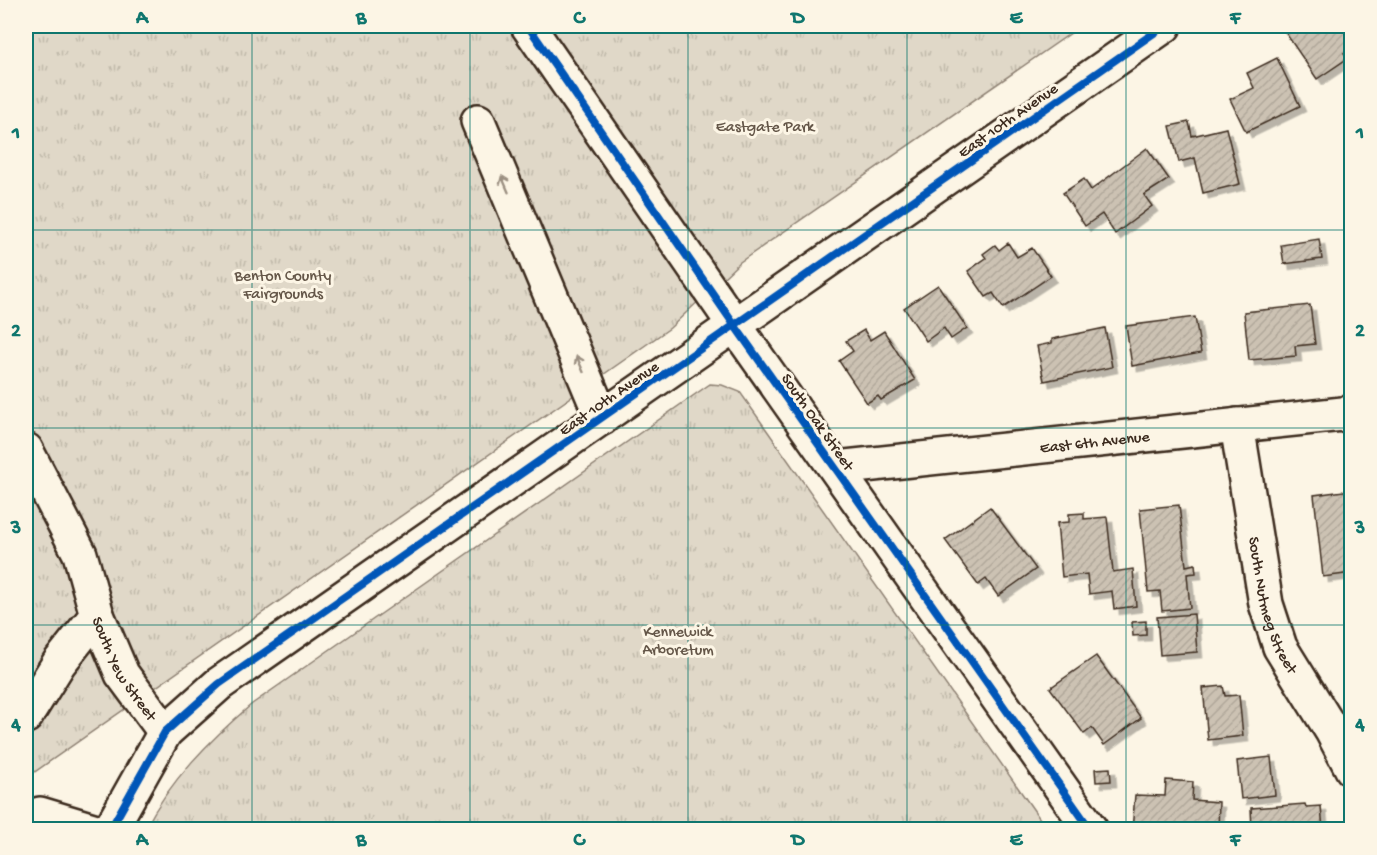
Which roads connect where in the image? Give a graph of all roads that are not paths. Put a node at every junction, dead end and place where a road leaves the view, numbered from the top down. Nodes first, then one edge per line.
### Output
1 (528, 26) edge
2 (1164, 26) edge
3 (478, 121) dead end
4 (735, 326) junction
5 (1352, 413) edge
6 (602, 418) junction
7 (1237, 425) junction
8 (26, 450) edge
9 (836, 468) junction
10 (96, 615) junction
11 (26, 716) edge
12 (165, 732) junction
13 (1352, 769) edge
14 (26, 818) edge
15 (93, 830) edge
16 (110, 830) edge
17 (1091, 830) edge

1 - 4 street, South Oak Street
2 - 4 street, East 10th Avenue
6 -> 3 street
4 - 6 street, East 10th Avenue
4 - 9 street, South Oak Street
5 - 7 street, East 6th Avenue
6 - 12 street, East 10th Avenue
7 - 9 street, East 6th Avenue
7 - 13 street, South Nutmeg Street
8 - 10 street
9 - 17 street, South Oak Street
10 - 11 street, South Yew Street
10 - 12 street, South Yew Street
12 - 16 street, East 10th Avenue
14 - 15 street

